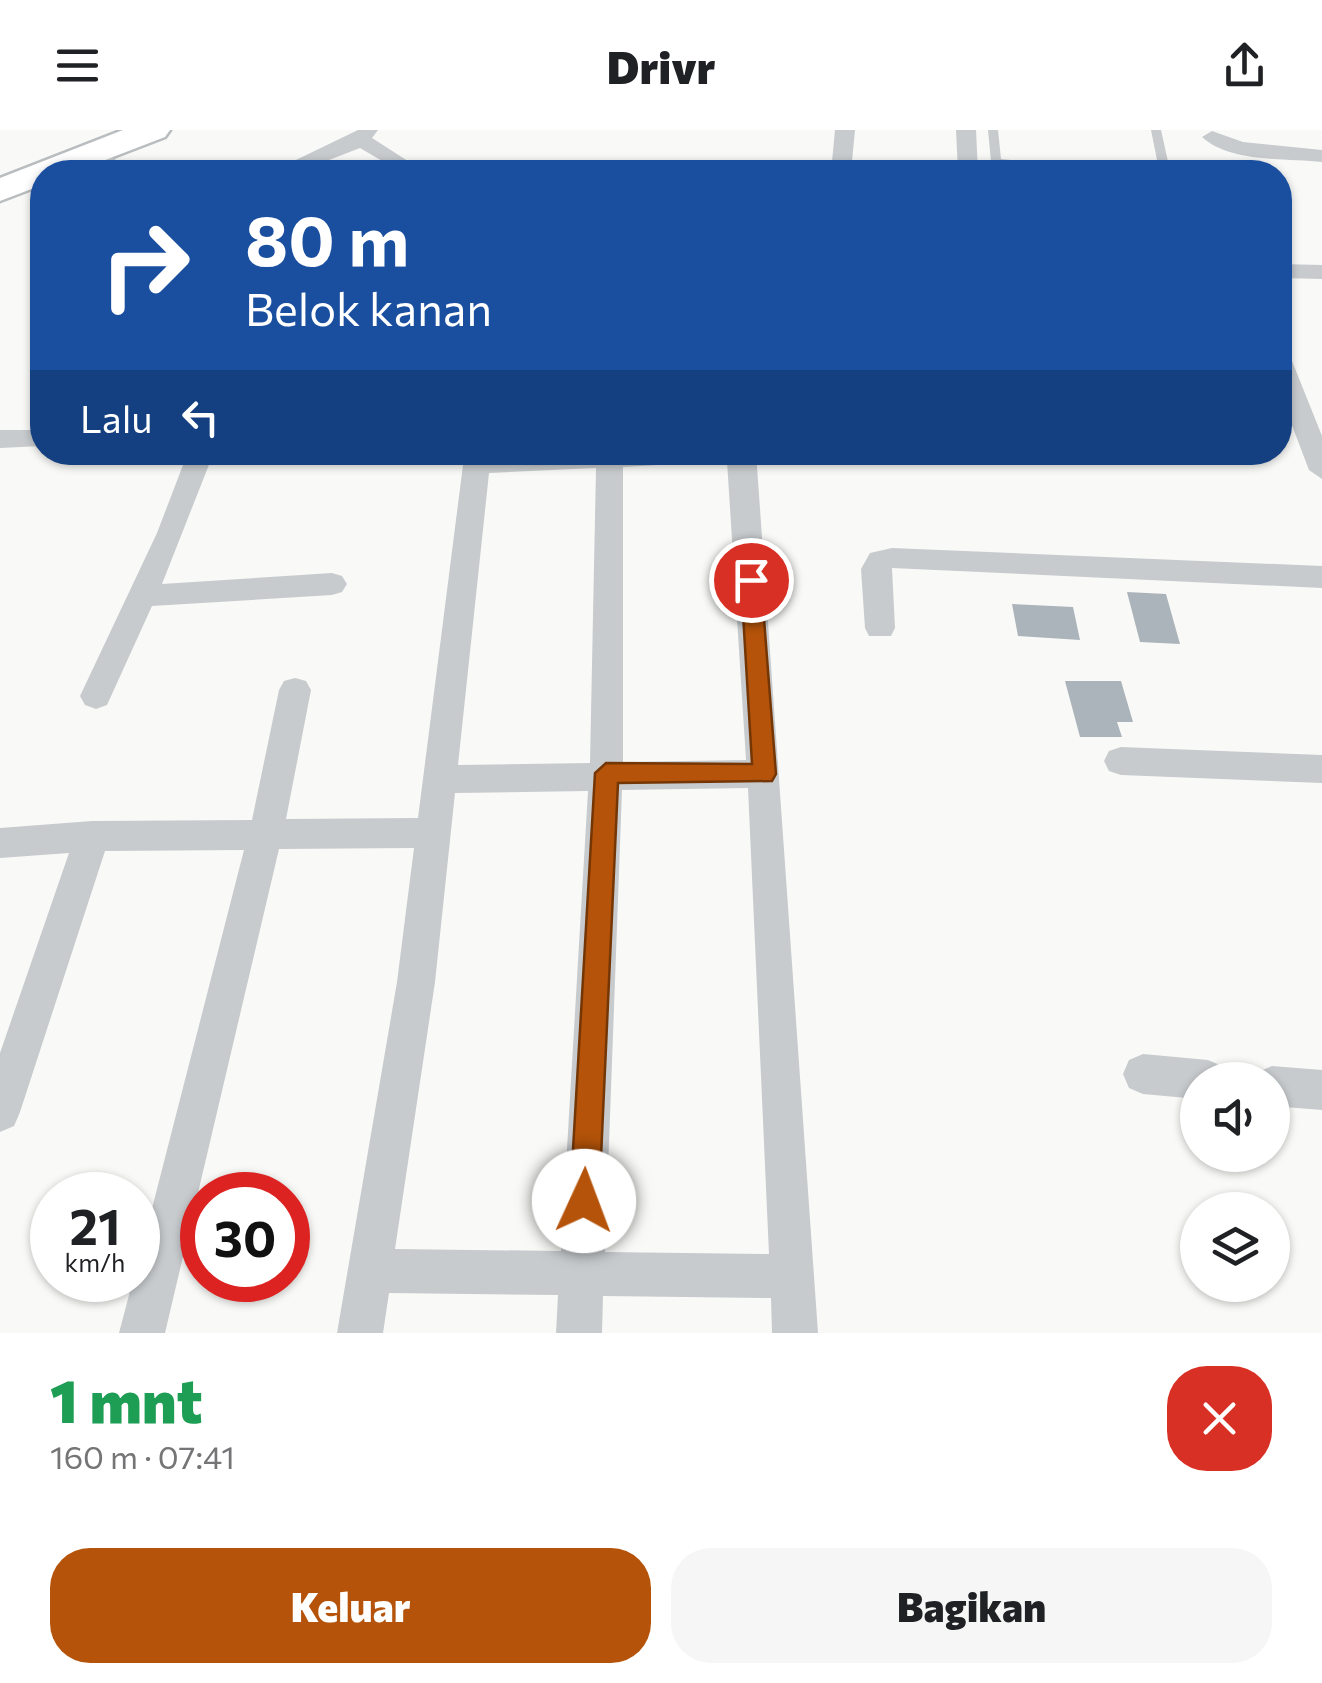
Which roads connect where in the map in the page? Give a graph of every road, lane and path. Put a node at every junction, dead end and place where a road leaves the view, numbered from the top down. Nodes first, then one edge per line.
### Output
1 (153, 130) edge
2 (846, 130) edge
3 (966, 130) edge
4 (992, 130) edge
5 (1156, 130) edge
6 (1212, 133) edge
7 (364, 135) edge
8 (95, 152) junction
9 (1322, 156) edge
10 (76, 160) edge
11 (107, 160) edge
12 (309, 160) edge
13 (398, 160) edge
14 (842, 160) edge
15 (967, 160) edge
16 (996, 160) edge
17 (1163, 160) edge
18 (1215, 160) edge
19 (30, 178) edge
20 (0, 190) edge
21 (1292, 271) edge
22 (1322, 272) edge
23 (1292, 392) edge
24 (30, 438) edge
25 (0, 439) edge
26 (196, 465) edge
27 (489, 465) edge
28 (609, 465) edge
29 (743, 465) edge
30 (1322, 470) edge
31 (1322, 577) edge
32 (332, 584) dead end
33 (144, 596) junction
34 (880, 628) dead end
35 (295, 690) dead end
36 (96, 696) dead end
37 (1121, 760) dead end
38 (1322, 769) edge
39 (606, 773) junction
40 (764, 774) junction
41 (439, 779) junction
42 (266, 833) junction
43 (435, 833) junction
44 (92, 836) junction
45 (0, 843) edge
46 (1142, 1074) dead end
47 (1180, 1077) edge
48 (1290, 1087) edge
49 (1322, 1090) edge
50 (0, 1112) edge
51 (370, 1271) junction
52 (582, 1272) junction
53 (791, 1276) junction
54 (142, 1333) edge
55 (360, 1333) edge
56 (578, 1333) edge
57 (794, 1333) edge

1 - 8 highway
2 - 14 street
3 - 15 street
4 - 16 lane
5 - 17 lane
6 - 9 street
6 - 18 street
7 - 12 street
7 - 13 street
8 - 10 highway
8 - 11 street
19 - 20 highway
21 - 22 street
23 - 30 street
24 - 25 street
26 - 33 street
27 - 41 street
28 - 39 street
29 - 40 street
31 - 34 street
32 - 33 street
33 - 36 street
35 - 42 street
37 - 38 street
39 - 40 street
39 - 41 street
39 - 52 street
40 - 53 street
41 - 43 street
42 - 43 street
42 - 44 street
42 - 54 street
43 - 51 street
44 - 45 street
44 - 50 street
46 - 47 street
48 - 49 street
51 - 52 street
51 - 55 street
52 - 53 street
52 - 56 street
53 - 57 street

